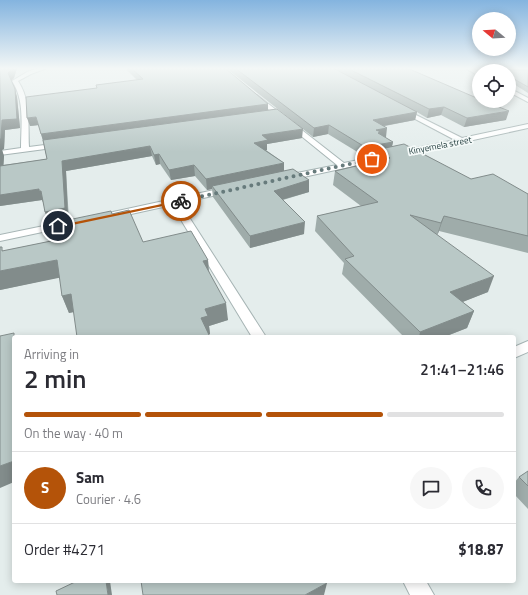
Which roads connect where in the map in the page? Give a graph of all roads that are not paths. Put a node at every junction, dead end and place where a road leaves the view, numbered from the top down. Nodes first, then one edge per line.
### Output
1 (22, 96) edge
2 (254, 96) edge
3 (393, 106) edge
4 (278, 114) junction
5 (270, 115) edge
6 (528, 126) edge
7 (463, 141) junction
8 (64, 144) edge
9 (25, 150) junction
10 (0, 153) edge
11 (342, 165) junction
12 (274, 180) edge
13 (236, 188) edge
14 (176, 202) junction
15 (107, 216) edge
16 (69, 224) edge
17 (0, 238) edge
18 (258, 335) edge
19 (528, 346) edge
20 (516, 352) edge
21 (415, 583) edge
22 (422, 595) edge

1 - 9 street
2 - 4 street
3 - 7 street
4 - 5 street
4 - 11 street
6 - 7 street, Kinyemela street
7 - 11 street, Kinyemela street
8 - 9 street
9 - 10 street
11 - 12 street, Kinyemela street
13 - 14 street
14 - 15 street
14 - 18 street
16 - 17 street
19 - 20 street
21 - 22 street

